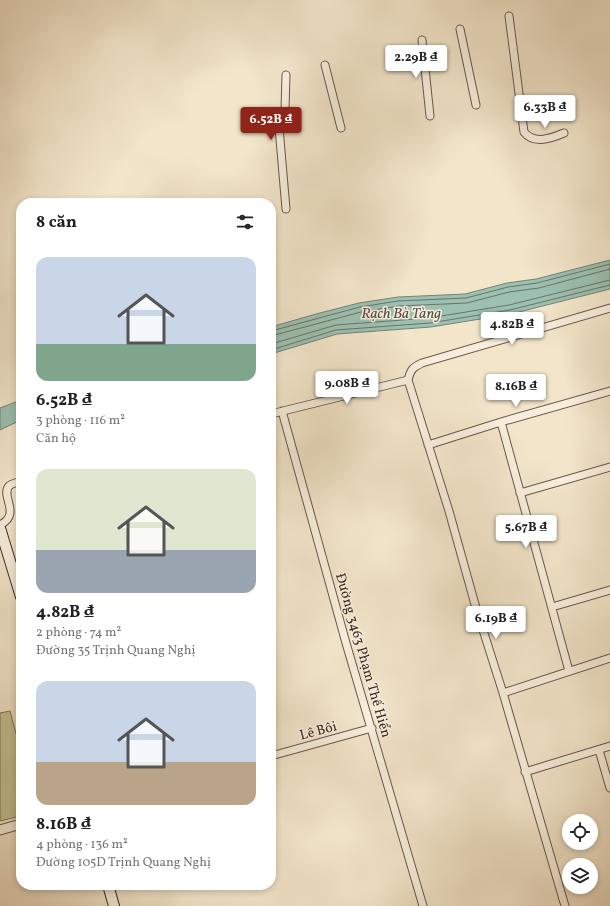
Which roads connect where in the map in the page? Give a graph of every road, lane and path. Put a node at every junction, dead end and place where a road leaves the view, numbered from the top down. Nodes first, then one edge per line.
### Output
1 (509, 16) dead end
2 (460, 30) dead end
3 (422, 40) dead end
4 (325, 65) dead end
5 (286, 75) dead end
6 (476, 105) dead end
7 (430, 116) dead end
8 (341, 128) dead end
9 (564, 133) dead end
10 (286, 209) dead end
11 (610, 308) edge
12 (408, 380) junction
13 (610, 391) edge
14 (282, 411) junction
15 (276, 413) edge
16 (501, 422) junction
17 (428, 445) junction
18 (610, 467) edge
19 (16, 483) edge
20 (520, 493) junction
21 (0, 527) edge
22 (16, 580) edge
23 (610, 590) edge
24 (552, 607) junction
25 (610, 658) edge
26 (569, 671) junction
27 (503, 693) junction
28 (372, 728) junction
29 (610, 746) edge
30 (599, 750) junction
31 (276, 755) edge
32 (525, 772) junction
33 (610, 788) edge
34 (16, 825) edge
35 (0, 830) edge
36 (109, 890) edge
37 (114, 906) edge
38 (423, 906) edge
39 (565, 906) edge

1 - 9 street
2 - 6 street
3 - 7 street
4 - 8 street
5 - 10 street
11 - 12 street
12 - 14 street
12 - 17 street
13 - 16 street
14 - 15 street
14 - 28 street, Đường 3463 Phạm Thế Hiển
16 - 17 street
16 - 20 street
17 - 27 street
18 - 20 street
19 - 21 street
20 - 24 street
21 - 22 main road
23 - 24 street
24 - 26 street
25 - 26 street
26 - 27 street
27 - 32 street
28 - 31 street, Lê Bôi
28 - 38 street, Đường 3463 Phạm Thế Hiển
29 - 30 street
30 - 32 street
30 - 33 street
32 - 39 street
34 - 35 street
36 - 37 main road

